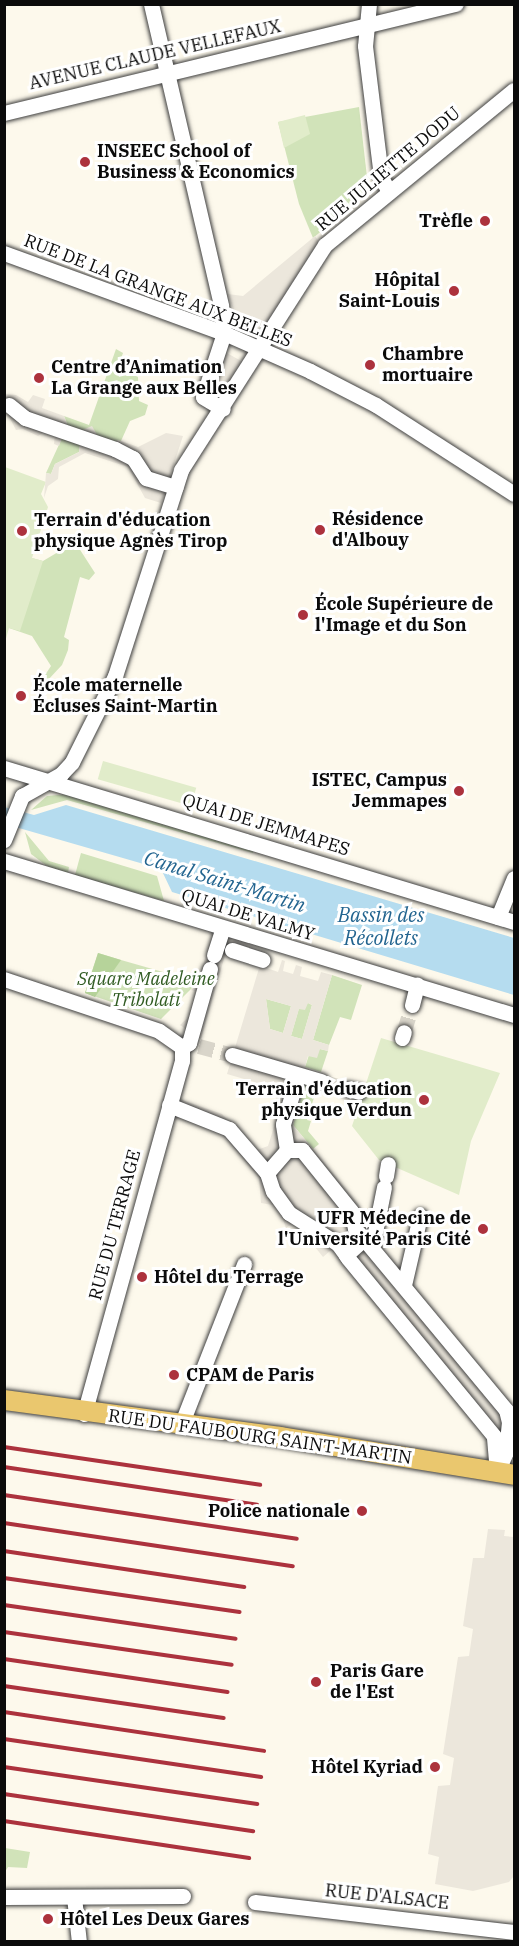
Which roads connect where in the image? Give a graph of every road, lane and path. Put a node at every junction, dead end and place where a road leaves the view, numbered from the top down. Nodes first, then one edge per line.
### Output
1 (151, 4) edge
2 (369, 4) edge
3 (456, 4) edge
4 (367, 26) junction
5 (167, 73) junction
6 (514, 90) edge
7 (4, 113) edge
8 (389, 192) junction
9 (4, 253) edge
10 (224, 333) junction
11 (260, 349) junction
12 (9, 405) dead end
13 (223, 410) junction
14 (176, 487) junction
15 (514, 494) edge
16 (4, 768) edge
17 (46, 781) junction
18 (7, 837) edge
19 (4, 861) edge
20 (514, 878) edge
21 (498, 917) junction
22 (514, 922) edge
23 (223, 928) junction
24 (220, 954) junction
25 (262, 960) dead end
26 (4, 979) edge
27 (417, 985) junction
28 (412, 1005) tunnel mouth
29 (514, 1014) edge
30 (190, 1046) junction
31 (232, 1055) tunnel mouth
32 (169, 1106) junction
33 (287, 1150) junction
34 (267, 1173) junction
35 (386, 1176) dead end
36 (420, 1216) dead end
37 (368, 1244) junction
38 (346, 1254) junction
39 (244, 1264) dead end
40 (404, 1285) junction
41 (4, 1400) edge
42 (84, 1414) junction
43 (182, 1425) junction
44 (488, 1429) junction
45 (509, 1432) junction
46 (506, 1474) edge
47 (183, 1896) dead end
48 (4, 1897) edge
49 (74, 1897) junction
50 (255, 1902) dead end
51 (514, 1932) edge
52 (79, 1941) edge

1 - 5 street
2 - 4 street
3 - 4 street, AVENUE CLAUDE VELLEFAUX
4 - 5 street, AVENUE CLAUDE VELLEFAUX
4 - 8 street
5 - 7 street, AVENUE CLAUDE VELLEFAUX
5 - 10 street
6 - 8 street, RUE JULIETTE DODU
8 - 11 street, RUE JULIETTE DODU
9 - 10 street, RUE DE LA GRANGE AUX BELLES
10 - 11 street, RUE DE LA GRANGE AUX BELLES
10 - 13 street
11 - 13 street, RUE JULIETTE DODU
11 - 15 street, RUE DE LA GRANGE AUX BELLES
12 - 14 street
13 - 14 street, RUE JULIETTE DODU
14 - 17 street, RUE JULIETTE DODU
16 - 17 street, QUAI DE JEMMAPES
17 - 18 street, RUE JULIETTE DODU
17 - 21 street, QUAI DE JEMMAPES
19 - 23 street, QUAI DE VALMY
20 - 21 street
21 - 22 street, QUAI DE JEMMAPES
23 - 24 street, RUE DU TERRAGE
23 - 27 street, QUAI DE VALMY
24 - 25 street
24 - 30 street, RUE DU TERRAGE
26 - 30 street
27 - 28 street
27 - 29 street, QUAI DE VALMY
30 - 32 street, RUE DU TERRAGE
31 - 33 street
32 - 34 street
32 - 42 street, RUE DU TERRAGE
33 - 34 street
33 - 37 street
34 - 38 street
35 - 37 street
36 - 40 street
37 - 38 street
37 - 40 street
38 - 44 street
39 - 43 street
40 - 45 street
41 - 42 main road, RUE DU FAUBOURG SAINT-MARTIN
42 - 43 main road, RUE DU FAUBOURG SAINT-MARTIN
43 - 46 main road, RUE DU FAUBOURG SAINT-MARTIN
44 - 45 street
44 - 46 street
45 - 46 street
47 - 49 street
48 - 49 street
49 - 52 street
50 - 51 street, RUE D'ALSACE

